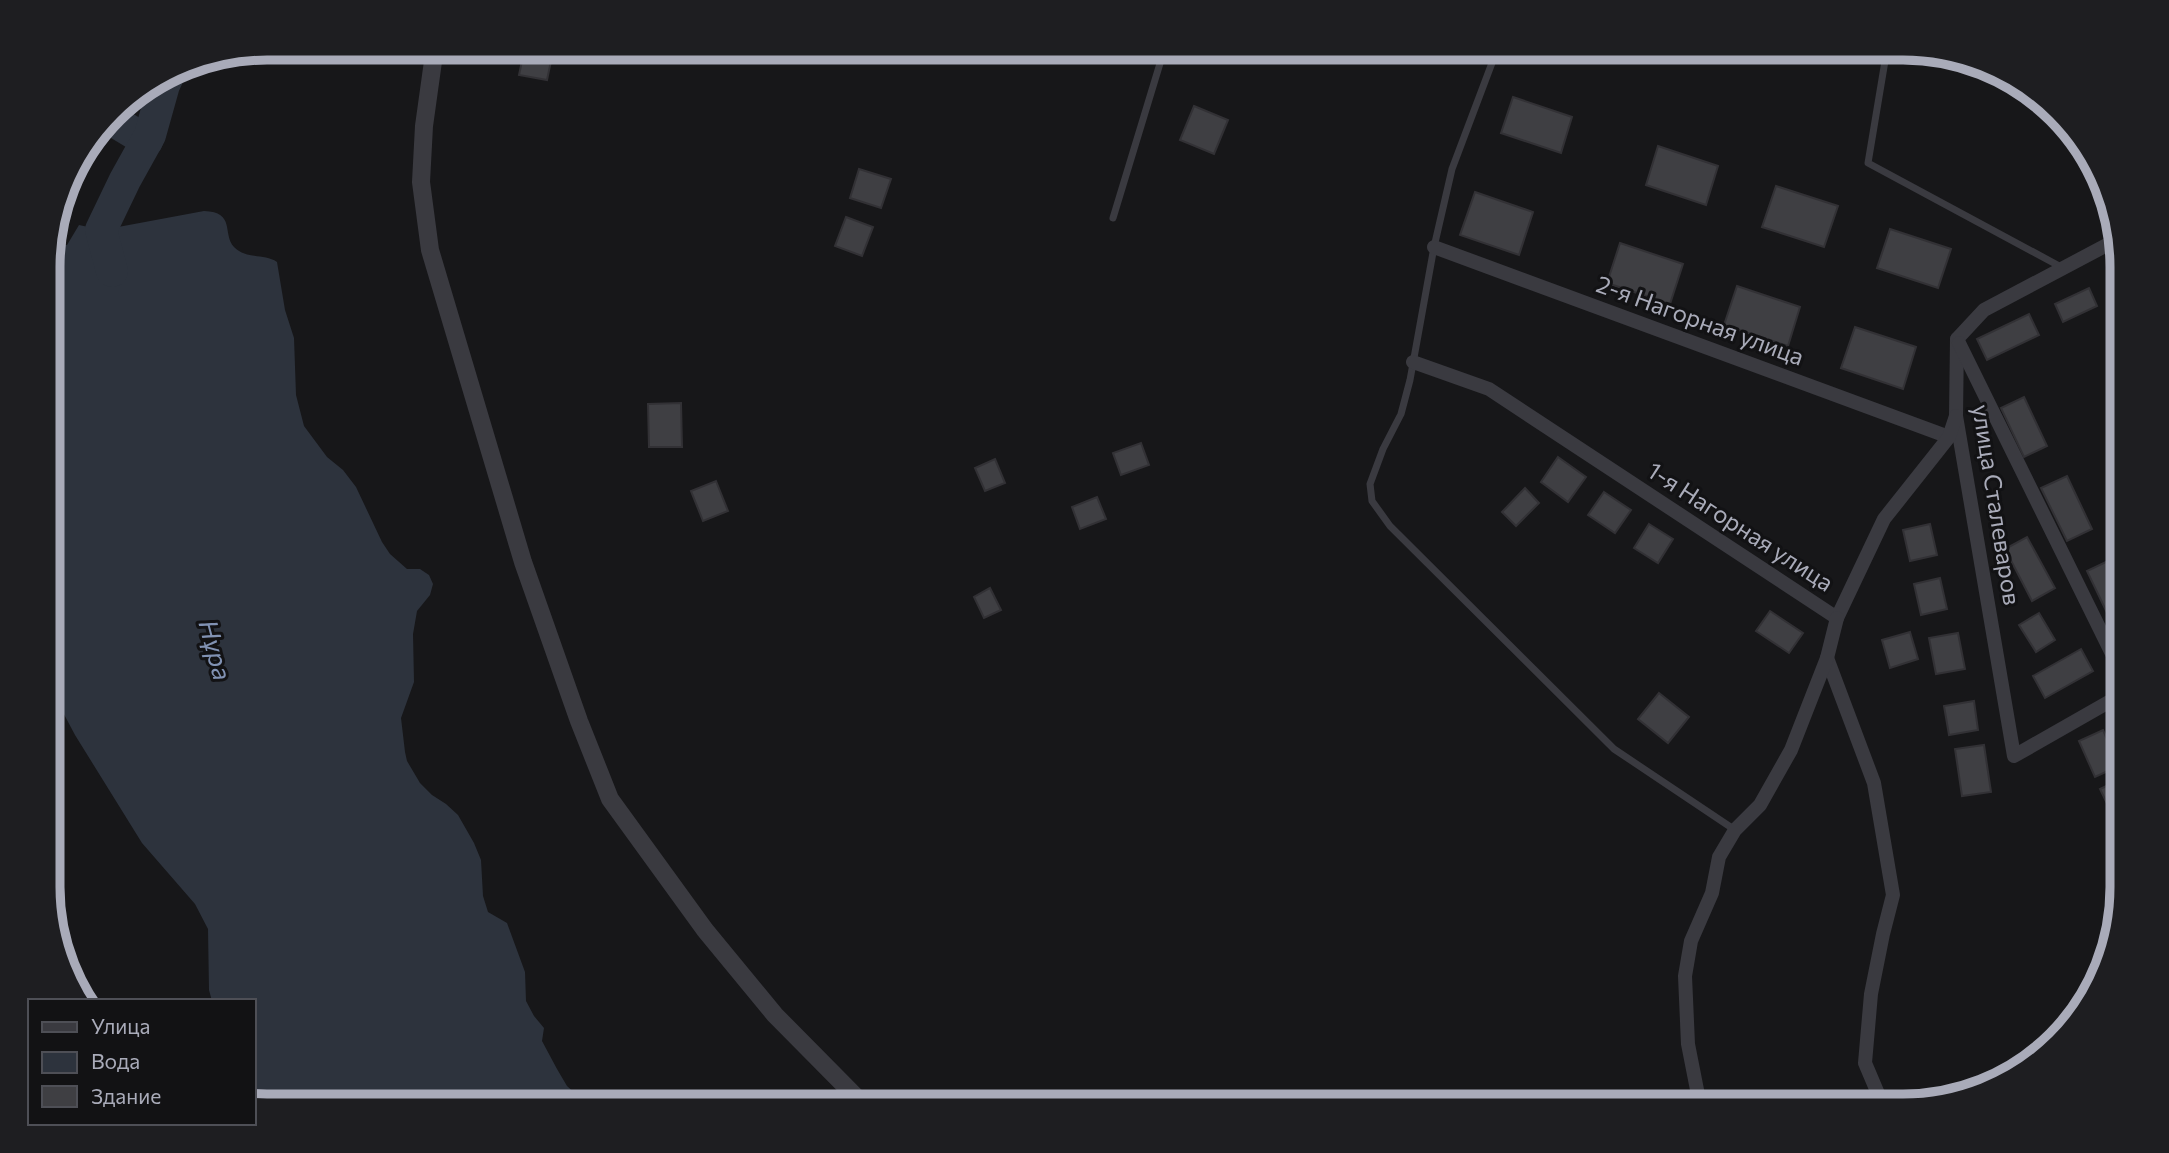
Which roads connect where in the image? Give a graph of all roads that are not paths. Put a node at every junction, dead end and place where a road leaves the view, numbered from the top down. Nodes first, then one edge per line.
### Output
1 (433, 60) edge
2 (1160, 60) edge
3 (1493, 60) edge
4 (1882, 60) edge
5 (1113, 218) dead end
6 (2108, 244) edge
7 (1434, 247) junction
8 (2064, 268) junction
9 (1957, 339) junction
10 (1413, 362) junction
11 (1956, 416) junction
12 (1949, 437) junction
13 (1837, 618) junction
14 (2110, 650) edge
15 (1827, 658) junction
16 (2110, 701) edge
17 (1735, 830) junction
18 (1698, 1093) edge
19 (1878, 1093) edge
20 (852, 1094) edge

1 - 20 street
2 - 5 lane
3 - 7 lane
4 - 8 lane
6 - 8 street
7 - 10 lane
7 - 12 street, 2-я Нагорная улица
8 - 9 street
9 - 11 street, улица Сталеваров
9 - 14 street, улица Сталеваров
10 - 13 street, 1-я Нагорная улица
10 - 17 lane
11 - 12 street, 1-я Нагорная улица
11 - 16 street, улица Сталеваров
12 - 13 street, 1-я Нагорная улица
13 - 15 street
15 - 17 street
15 - 19 street
17 - 18 street

